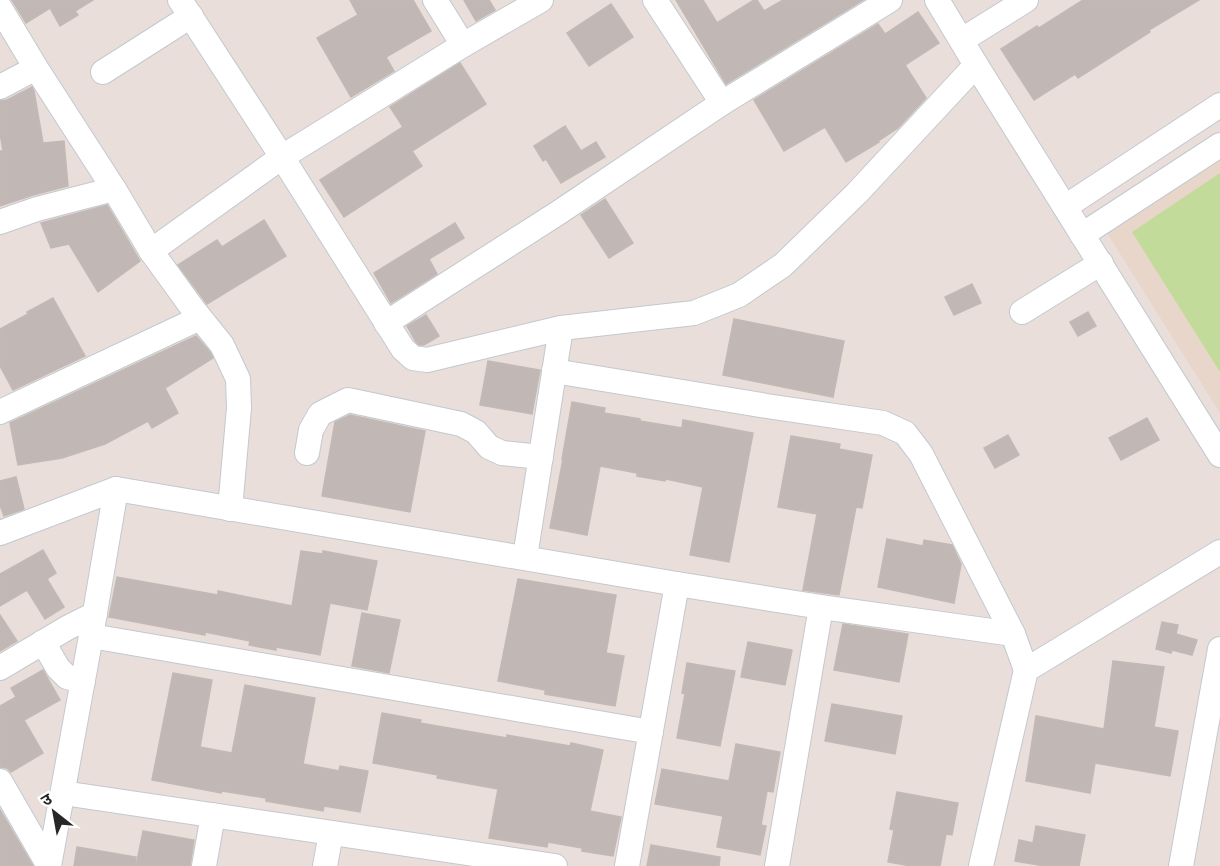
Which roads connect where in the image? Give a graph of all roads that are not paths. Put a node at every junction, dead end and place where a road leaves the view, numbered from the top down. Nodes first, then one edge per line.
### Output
1 (435, 0) edge
2 (541, 0) edge
3 (655, 0) edge
4 (890, 0) edge
5 (937, 0) edge
6 (1026, 0) edge
7 (0, 8) edge
8 (185, 8) edge
9 (962, 40) junction
10 (463, 45) junction
11 (976, 65) junction
12 (36, 68) junction
13 (103, 72) dead end
14 (0, 87) edge
15 (722, 103) junction
16 (1220, 105) edge
17 (1220, 145) edge
18 (282, 157) junction
19 (114, 189) junction
20 (1065, 207) junction
21 (0, 222) edge
22 (1082, 235) junction
23 (151, 251) junction
24 (1101, 263) junction
25 (1022, 312) dead end
26 (200, 318) junction
27 (386, 323) junction
28 (561, 328) junction
29 (554, 371) junction
30 (0, 412) edge
31 (307, 453) dead end
32 (1220, 455) edge
33 (541, 457) junction
34 (116, 489) junction
35 (230, 509) junction
36 (0, 533) edge
37 (1220, 552) edge
38 (525, 557) junction
39 (677, 584) junction
40 (821, 607) junction
41 (93, 625) junction
42 (1013, 634) junction
43 (43, 642) junction
44 (1220, 649) edge
45 (0, 668) edge
46 (1026, 670) junction
47 (83, 681) junction
48 (651, 732) junction
49 (0, 781) edge
50 (63, 793) junction
51 (213, 815) junction
52 (331, 832) junction
53 (470, 860) edge
54 (49, 866) edge
55 (204, 866) edge
56 (326, 866) edge
57 (555, 866) edge
58 (627, 866) edge
59 (777, 866) edge
60 (981, 866) edge
61 (1181, 866) edge

1 - 10 street
2 - 10 street
3 - 15 street
4 - 15 street
5 - 9 street
6 - 9 street
7 - 12 street
8 - 13 street
8 - 18 street
9 - 11 street
10 - 18 street
11 - 20 street
11 - 28 street
12 - 14 street
12 - 19 street
15 - 27 street
16 - 20 street
17 - 22 street
18 - 23 street
18 - 27 street
19 - 21 street
19 - 23 street
20 - 22 street
22 - 24 street
23 - 26 street
24 - 25 street
24 - 32 street
26 - 30 street
26 - 35 street
27 - 28 street
28 - 29 street
29 - 33 street
29 - 42 street
31 - 33 street
33 - 38 street
34 - 35 street
34 - 36 street
34 - 41 street
35 - 38 street
37 - 46 street
38 - 39 street
39 - 40 street
39 - 48 street
40 - 42 street
40 - 59 street
41 - 43 street
41 - 47 street
41 - 48 street
42 - 46 street
43 - 45 street
43 - 47 street
44 - 61 street
46 - 60 street
47 - 50 street
48 - 58 street
49 - 54 street
50 - 51 street
50 - 54 street
51 - 52 street
51 - 55 street
52 - 53 street
52 - 56 street
53 - 57 street

